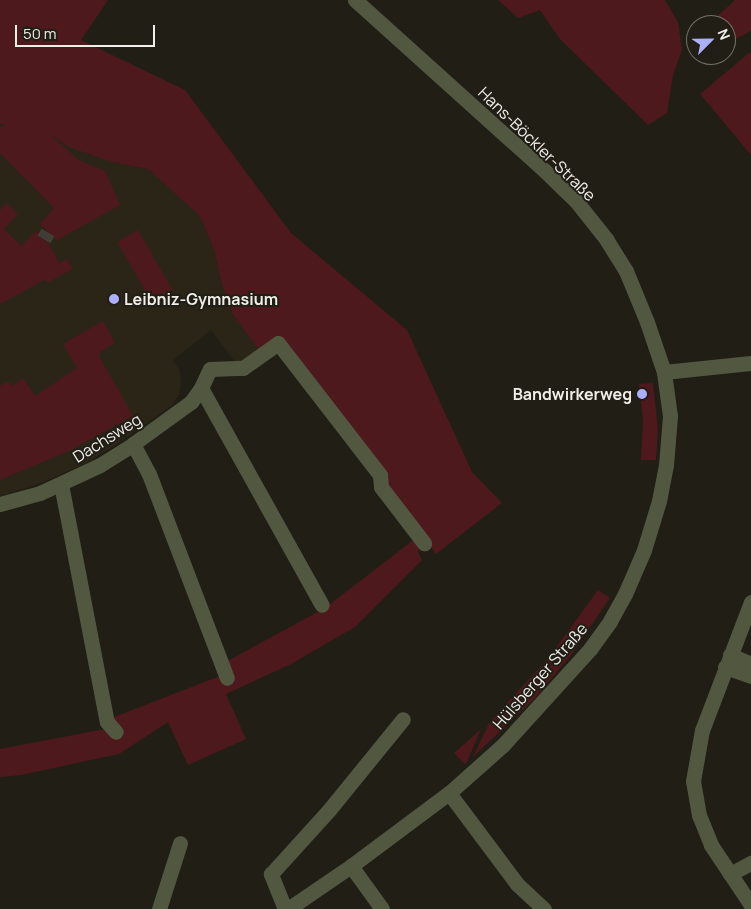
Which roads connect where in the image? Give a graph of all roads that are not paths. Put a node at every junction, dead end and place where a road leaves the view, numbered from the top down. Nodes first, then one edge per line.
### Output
1 (355, 0) edge
2 (751, 363) edge
3 (664, 372) junction
4 (201, 388) junction
5 (133, 444) junction
6 (61, 484) junction
7 (0, 504) edge
8 (424, 543) dead end
9 (751, 602) edge
10 (322, 605) dead end
11 (728, 661) junction
12 (751, 664) edge
13 (751, 676) edge
14 (227, 678) dead end
15 (402, 719) dead end
16 (116, 732) dead end
17 (449, 793) junction
18 (180, 842) dead end
19 (751, 863) edge
20 (351, 866) junction
21 (730, 874) junction
22 (751, 905) edge
23 (159, 909) edge
24 (286, 909) edge
25 (382, 909) edge
26 (544, 909) edge

1 - 3 street, Hans-Böckler-Straße
2 - 3 street
3 - 17 street, Hülsberger Straße
4 - 5 street, Dachsweg
4 - 8 street, Dachsweg
4 - 10 street
5 - 6 street, Dachsweg
5 - 14 street
6 - 7 street, Dachsweg
6 - 16 street
9 - 11 street
11 - 12 street
11 - 13 street
11 - 21 street
15 - 24 street
17 - 20 street, Hülsberger Straße
17 - 26 street
18 - 23 street
19 - 21 street
20 - 24 street, Hülsberger Straße
20 - 25 street
21 - 22 street

